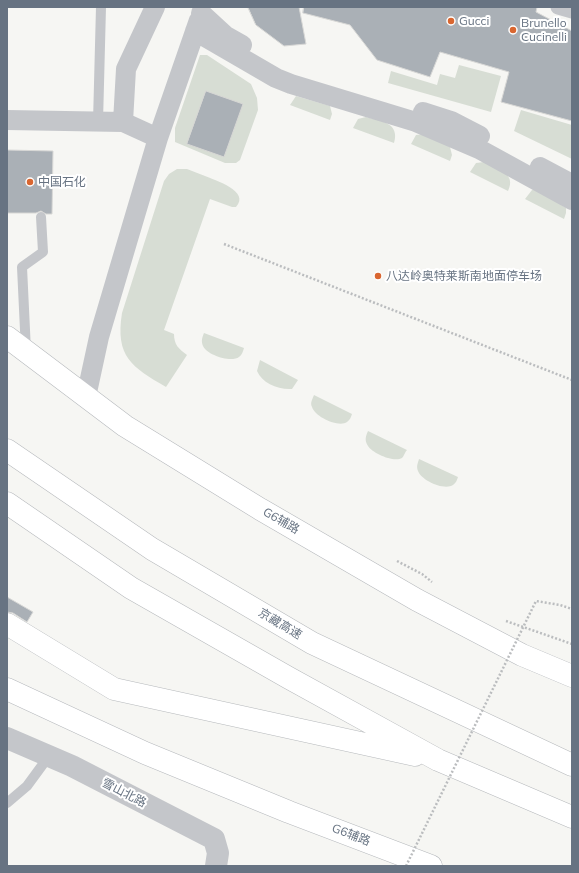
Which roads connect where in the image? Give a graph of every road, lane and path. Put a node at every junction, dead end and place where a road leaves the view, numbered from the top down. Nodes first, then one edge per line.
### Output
1 (101, 7) edge
2 (155, 7) edge
3 (558, 7) edge
4 (572, 11) edge
5 (200, 17) edge
6 (7, 120) edge
7 (98, 122) junction
8 (122, 122) junction
9 (158, 138) junction
10 (572, 184) edge
11 (572, 200) edge
12 (41, 218) dead end
13 (224, 244) dead end
14 (7, 337) edge
15 (26, 351) junction
16 (572, 380) edge
17 (86, 397) junction
18 (7, 450) edge
19 (7, 503) edge
20 (572, 609) edge
21 (7, 624) edge
22 (572, 676) edge
23 (7, 689) edge
24 (7, 738) edge
25 (49, 756) junction
26 (438, 760) junction
27 (572, 765) edge
28 (7, 802) edge
29 (572, 817) edge
30 (216, 866) edge
31 (406, 866) edge
32 (431, 866) edge

1 - 7 lane
2 - 8 street
3 - 4 street
5 - 9 street
5 - 10 street
5 - 11 street
6 - 7 street
7 - 8 street
8 - 9 street
9 - 17 street
12 - 15 lane
13 - 16 path
14 - 15 main road, G6辅路
15 - 17 main road, G6辅路
17 - 22 main road, G6辅路
18 - 27 main road, 京藏高速
19 - 26 main road
20 - 31 path, bridge
21 - 26 main road
23 - 32 main road, G6辅路
24 - 25 street, 雪山北路
25 - 28 lane
25 - 30 street, 雪山北路
26 - 29 main road

